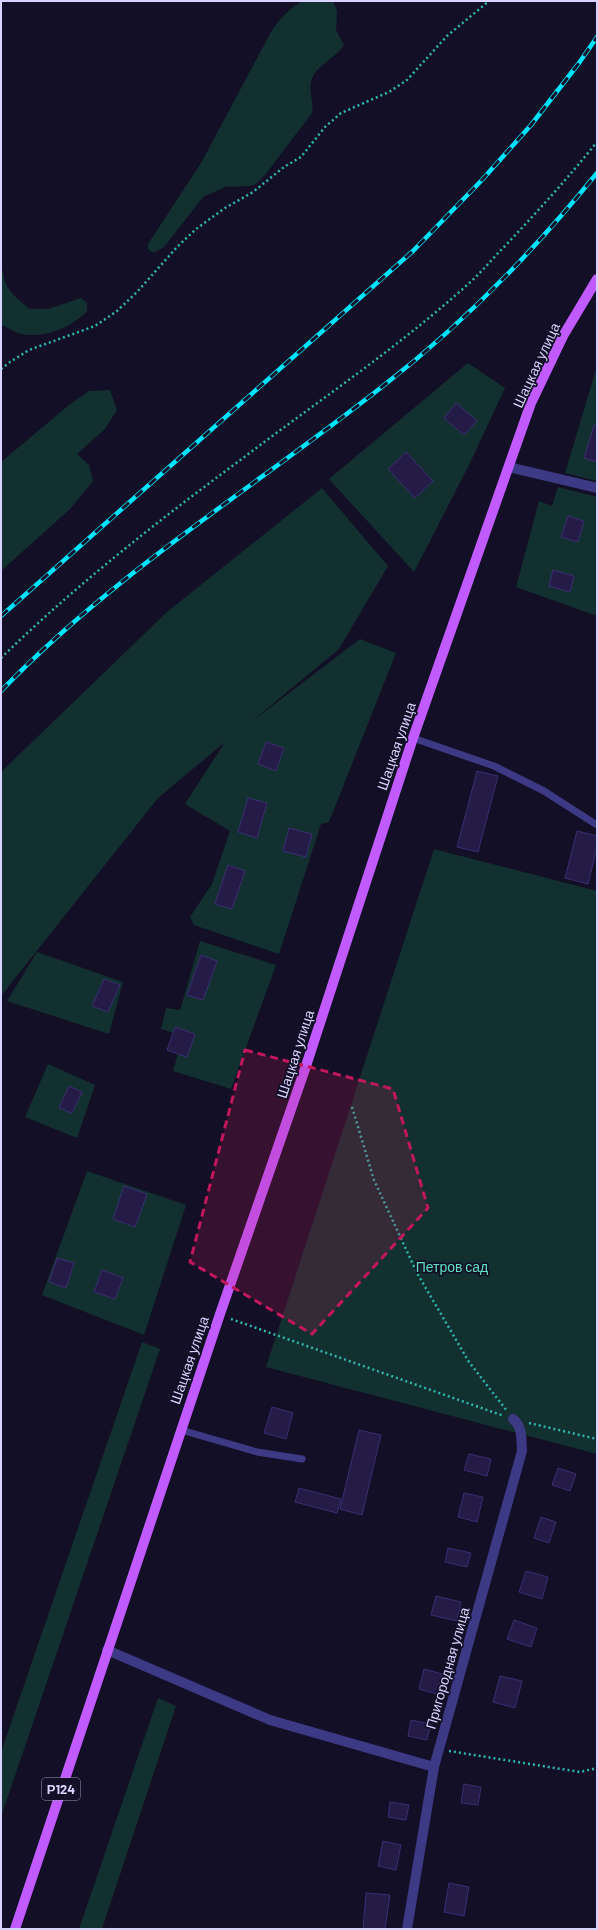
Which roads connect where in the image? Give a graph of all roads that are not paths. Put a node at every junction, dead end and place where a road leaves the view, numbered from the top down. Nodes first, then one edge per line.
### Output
1 (597, 279) edge
2 (509, 467) junction
3 (597, 488) edge
4 (413, 738) junction
5 (597, 825) edge
6 (514, 1419) road end
7 (181, 1430) junction
8 (302, 1459) dead end
9 (107, 1650) junction
10 (434, 1767) junction
11 (15, 1929) edge
12 (408, 1929) edge

1 - 2 main road, Шацкая улица
2 - 3 street
2 - 4 main road, Шацкая улица
4 - 5 lane
4 - 7 main road, Шацкая улица
6 - 10 street, Пригородная улица
7 - 8 lane
7 - 9 main road, Шацкая улица
9 - 10 street
9 - 11 main road, Р124
10 - 12 street, Пригородная улица

